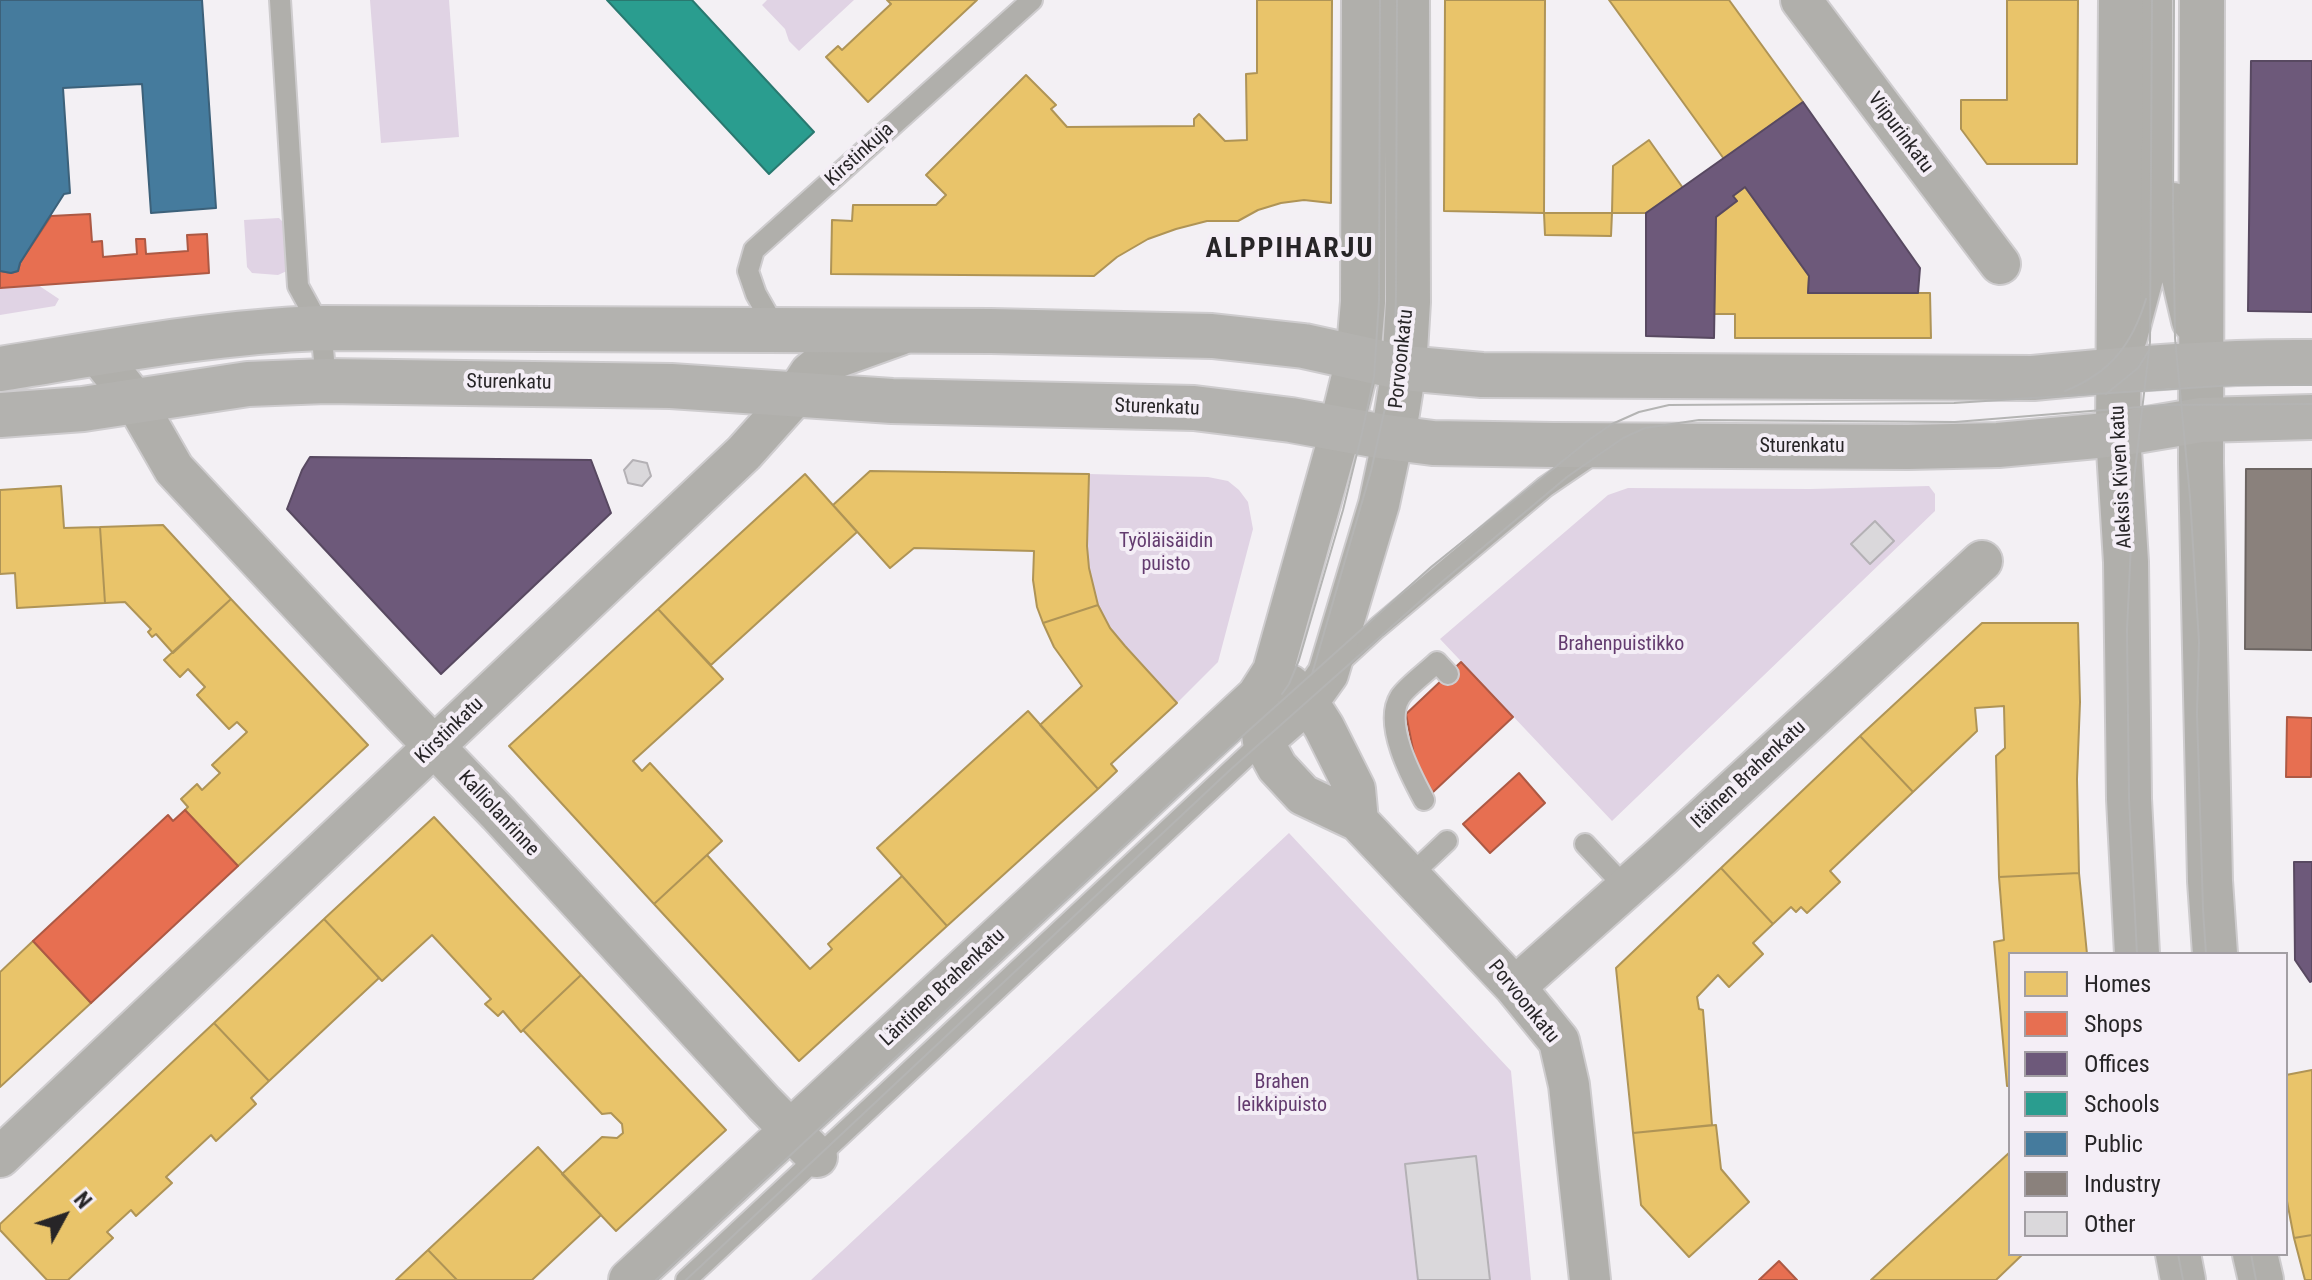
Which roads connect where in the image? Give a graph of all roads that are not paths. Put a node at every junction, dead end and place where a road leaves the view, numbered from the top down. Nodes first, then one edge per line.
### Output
1 (280, 0) edge
2 (1032, 0) edge
3 (1364, 0) edge
4 (1407, 0) edge
5 (1801, 0) edge
6 (2121, 0) edge
7 (2152, 0) edge
8 (2174, 0) edge
9 (2202, 0) edge
10 (2000, 264) dead end
11 (321, 328) junction
12 (777, 331) junction
13 (912, 331) junction
14 (97, 353) junction
15 (1358, 360) junction
16 (2312, 362) edge
17 (2202, 364) junction
18 (1404, 368) junction
19 (0, 369) edge
20 (2117, 369) junction
21 (326, 381) junction
22 (795, 396) junction
23 (135, 401) junction
24 (0, 415) edge
25 (2312, 417) edge
26 (2201, 420) junction
27 (1341, 429) junction
28 (2118, 434) junction
29 (1393, 438) junction
30 (1611, 445) junction
31 (1982, 561) dead end
32 (1448, 674) dead end
33 (1265, 683) junction
34 (1318, 688) junction
35 (1263, 741) junction
36 (435, 747) junction
37 (1424, 800) dead end
38 (1358, 821) junction
39 (1447, 841) dead end
40 (1585, 844) dead end
41 (1410, 876) junction
42 (1626, 888) junction
43 (2137, 952) edge
44 (2215, 952) edge
45 (1515, 987) junction
46 (804, 1144) junction
47 (0, 1157) edge
48 (2178, 1256) edge
49 (2255, 1256) edge
50 (629, 1280) edge
51 (686, 1280) edge
52 (1590, 1280) edge
53 (2183, 1280) edge
54 (2261, 1280) edge

1 - 11 lane
2 - 12 lane, Kirstinkuja
3 - 15 main road, Porvoonkatu
4 - 18 main road, Porvoonkatu
5 - 10 street, Viipurinkatu
6 - 20 main road, Aleksis Kiven katu
7 - 20 street
8 - 17 street
9 - 17 main road
11 - 12 main road
11 - 14 main road
11 - 21 lane
12 - 13 main road
13 - 15 main road
13 - 22 street, Kirstinkatu
14 - 19 main road
14 - 23 street, Kalliolanrinne
15 - 18 main road
15 - 27 main road, Porvoonkatu
16 - 17 main road
17 - 20 main road
17 - 26 main road
18 - 20 main road
18 - 29 main road, Porvoonkatu
20 - 28 main road, Aleksis Kiven katu
21 - 22 main road, Sturenkatu
21 - 23 main road, Sturenkatu
22 - 27 main road, Sturenkatu
22 - 36 street, Kirstinkatu
23 - 24 main road, Sturenkatu
23 - 36 street, Kalliolanrinne
25 - 26 main road, Sturenkatu
26 - 28 main road, Sturenkatu
26 - 44 main road
27 - 29 main road, Sturenkatu
27 - 33 street, Porvoonkatu
28 - 30 main road, Sturenkatu
28 - 43 main road, Aleksis Kiven katu
29 - 30 main road, Sturenkatu
29 - 34 street, Porvoonkatu
30 - 34 lane
31 - 42 street, Itäinen Brahenkatu
32 - 37 lane
33 - 34 street
33 - 35 street, Porvoonkatu
33 - 46 street, Läntinen Brahenkatu
34 - 35 street
34 - 38 street
35 - 38 street, Porvoonkatu
35 - 46 lane
36 - 46 street, Kalliolanrinne
36 - 47 street, Kirstinkatu
38 - 41 street, Porvoonkatu
39 - 41 lane
40 - 42 lane
41 - 45 street, Porvoonkatu
42 - 45 street, Itäinen Brahenkatu
45 - 52 street, Porvoonkatu
46 - 50 street, Läntinen Brahenkatu
46 - 51 lane
48 - 53 main road
49 - 54 main road

